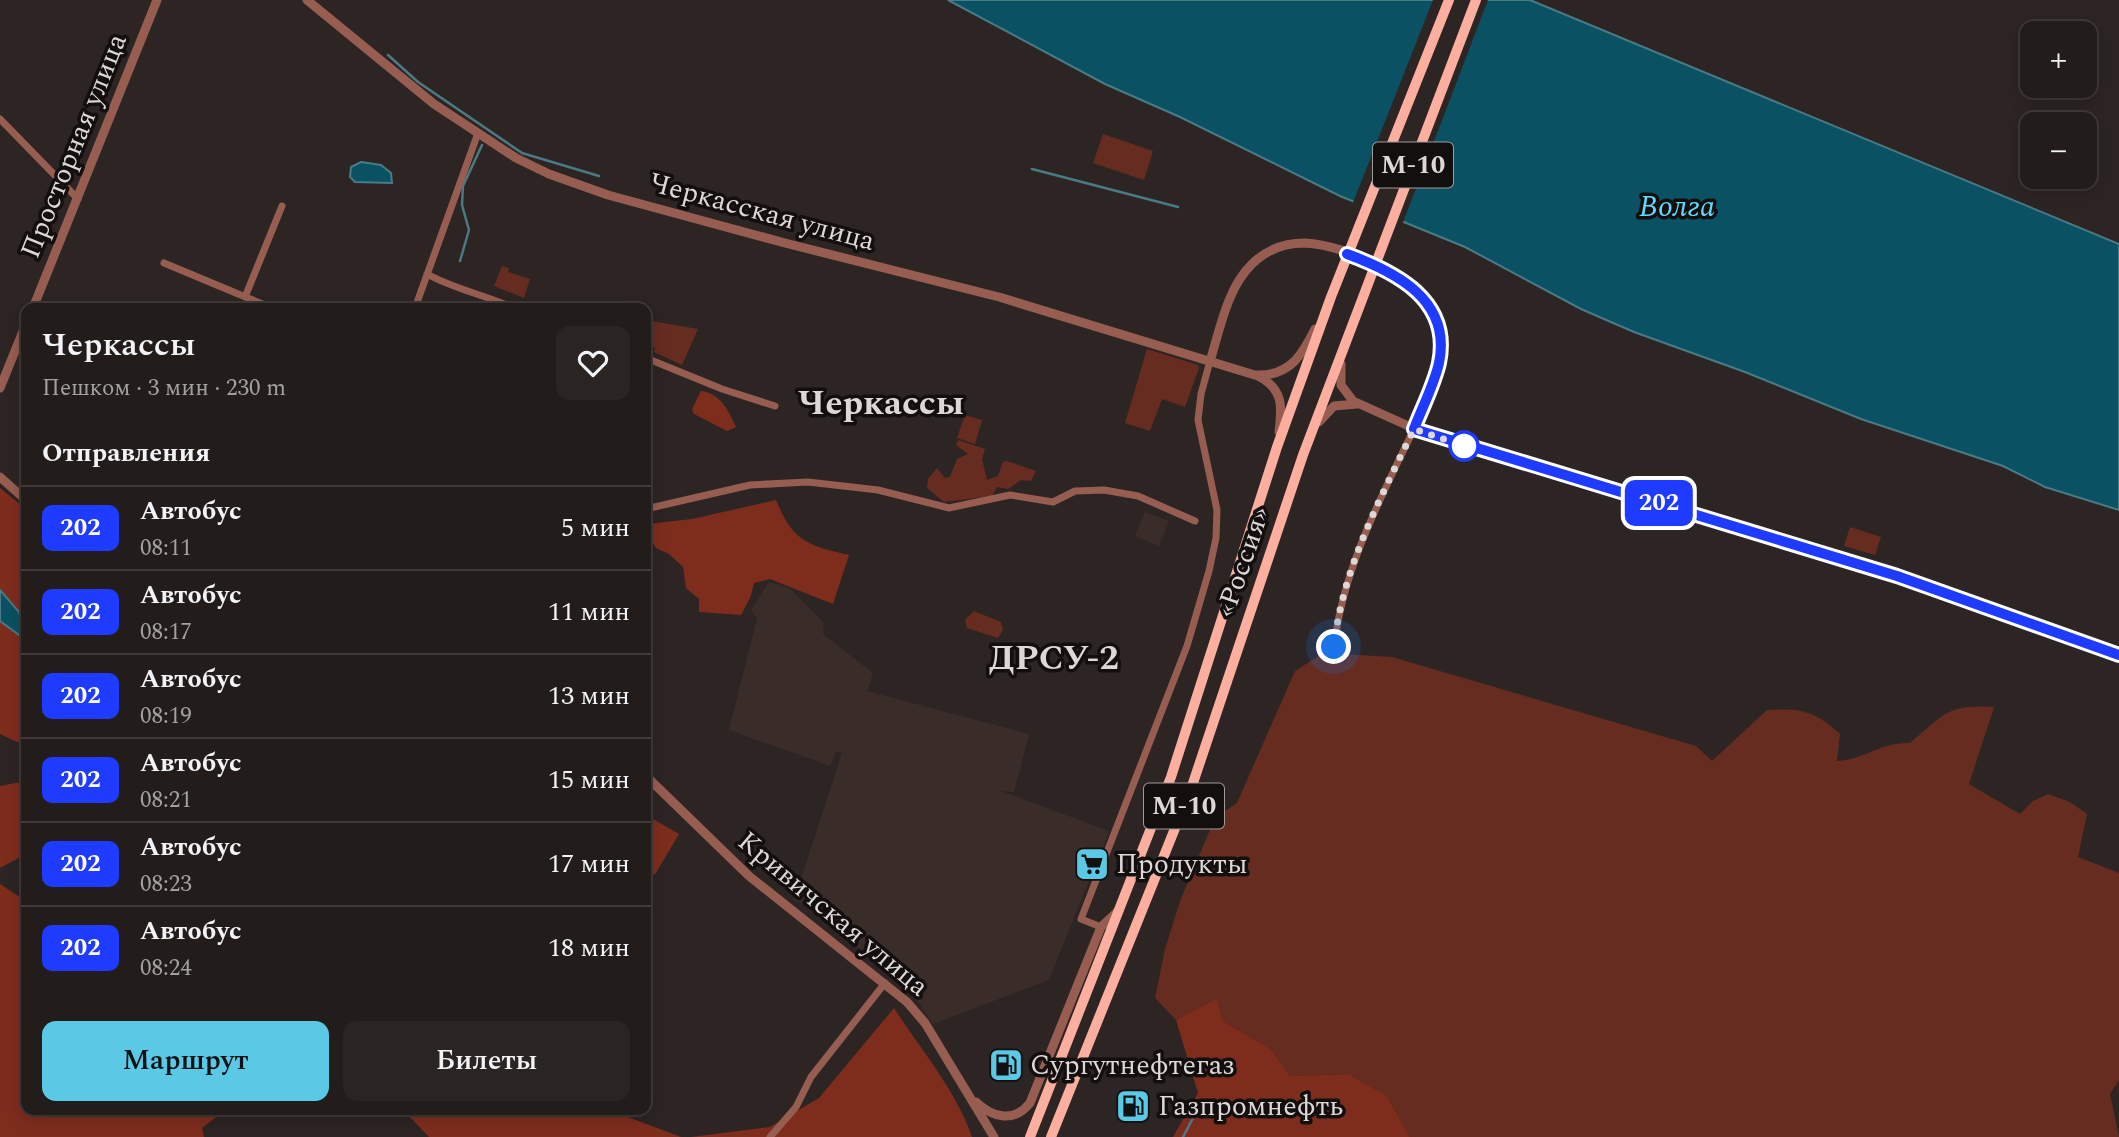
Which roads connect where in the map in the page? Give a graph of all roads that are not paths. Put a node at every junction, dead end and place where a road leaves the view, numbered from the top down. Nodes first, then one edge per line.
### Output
1 (157, 0) edge
2 (307, 0) edge
3 (1449, 0) edge
4 (1476, 0) edge
5 (0, 119) edge
6 (478, 133) junction
7 (78, 199) junction
8 (282, 206) dead end
9 (164, 263) dead end
10 (427, 274) junction
11 (245, 297) junction
12 (1331, 297) junction
13 (35, 303) edge
14 (260, 303) edge
15 (417, 303) edge
16 (503, 303) edge
17 (1358, 309) junction
18 (21, 336) edge
19 (651, 360) edge
20 (1210, 361) junction
21 (1252, 374) junction
22 (0, 388) edge
23 (1359, 404) junction
24 (775, 405) dead end
25 (1414, 429) junction
26 (1277, 447) junction
27 (1304, 455) junction
28 (0, 477) edge
29 (21, 496) edge
30 (651, 508) edge
31 (1195, 521) dead end
32 (1334, 647) dead end
33 (2119, 655) edge
34 (651, 781) edge
35 (1117, 912) junction
36 (1101, 927) junction
37 (885, 983) junction
38 (969, 1097) junction
39 (770, 1137) edge
40 (994, 1137) edge
41 (1030, 1137) edge
42 (1051, 1137) edge

1 - 7 street, Просторная улица
2 - 6 street, Черкасская улица
3 - 12 highway, М-10
4 - 17 highway, «Россия» / М-10
5 - 7 street
6 - 10 street
6 - 20 street, Черкасская улица
7 - 13 street, Просторная улица
8 - 11 street
9 - 11 street
10 - 15 street
10 - 16 street
11 - 14 street
12 - 21 street, Черкасская улица
12 - 26 highway, М-10
17 - 23 street
17 - 27 highway, «Россия» / М-10
18 - 22 street
19 - 24 street
20 - 21 street, Черкасская улица
20 - 25 street
20 - 36 street
21 - 26 street, Черкасская улица
23 - 25 street
23 - 27 street
25 - 32 street
25 - 33 street
26 - 35 highway, «Россия» / М-10
27 - 42 highway, «Россия» / М-10
28 - 29 street
30 - 31 street
34 - 37 street, Кривичская улица
35 - 36 street
35 - 41 highway, «Россия» / М-10
36 - 38 street
37 - 38 street, Кривичская улица
37 - 39 street
38 - 40 street, Кривичская улица

